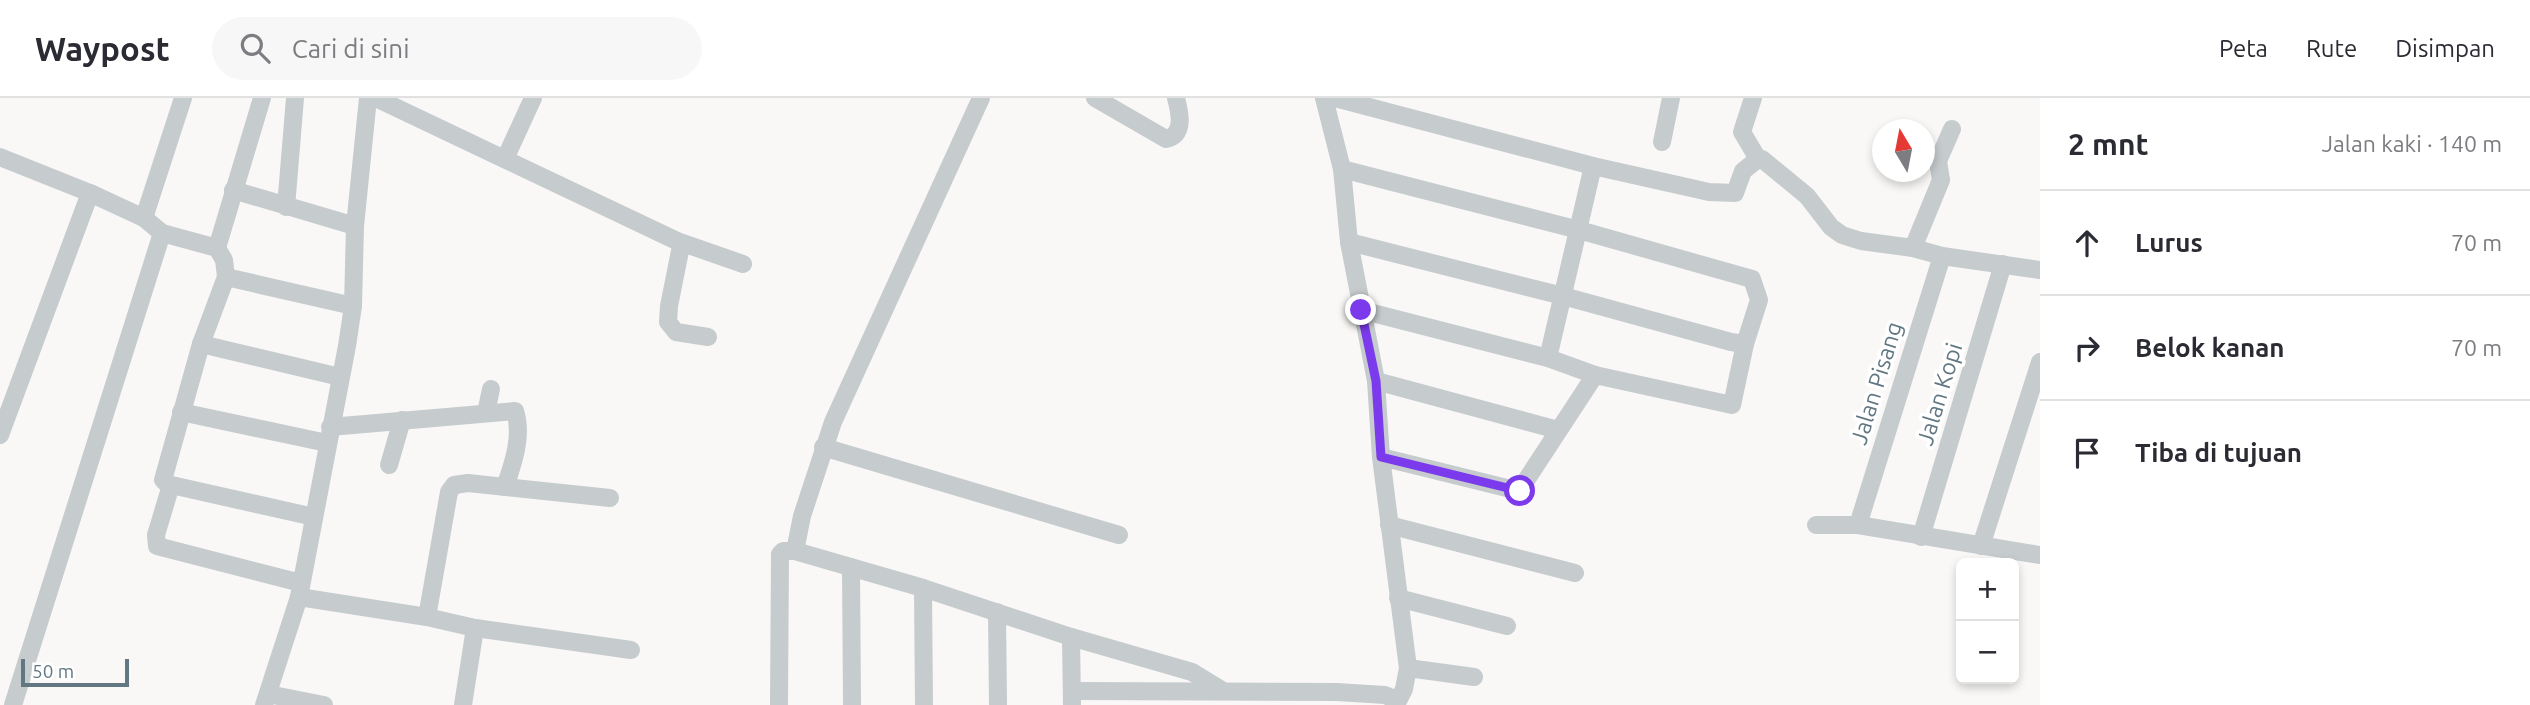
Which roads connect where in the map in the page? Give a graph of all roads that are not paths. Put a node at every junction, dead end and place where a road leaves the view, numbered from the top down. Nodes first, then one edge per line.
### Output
1 (183, 98) edge
2 (262, 98) edge
3 (295, 98) edge
4 (368, 98) edge
5 (376, 98) edge
6 (533, 98) edge
7 (981, 98) edge
8 (1094, 98) edge
9 (1176, 98) edge
10 (1324, 98) edge
11 (1335, 98) edge
12 (1671, 98) edge
13 (1754, 98) edge
14 (1952, 129) dead end
15 (1662, 142) dead end
16 (0, 157) edge
17 (505, 159) junction
18 (1758, 159) junction
19 (1594, 166) junction
20 (1342, 169) junction
21 (233, 190) junction
22 (90, 193) junction
23 (286, 206) junction
24 (144, 218) junction
25 (355, 226) junction
26 (1579, 230) junction
27 (162, 233) junction
28 (677, 241) junction
29 (1349, 242) junction
30 (217, 248) junction
31 (1913, 248) junction
32 (1942, 256) junction
33 (743, 264) dead end
34 (2003, 264) junction
35 (2040, 270) edge
36 (226, 277) junction
37 (1563, 296) junction
38 (353, 306) junction
39 (1361, 310) junction
40 (708, 337) dead end
41 (201, 344) junction
42 (1745, 344) junction
43 (1548, 358) junction
44 (2040, 362) edge
45 (1595, 375) junction
46 (340, 377) junction
47 (1376, 381) junction
48 (491, 389) dead end
49 (181, 412) junction
50 (486, 413) junction
51 (402, 419) junction
52 (1558, 430) junction
53 (0, 435) edge
54 (329, 435) junction
55 (823, 447) junction
56 (1381, 457) junction
57 (388, 464) dead end
58 (172, 485) junction
59 (505, 487) junction
60 (610, 498) dead end
61 (314, 517) junction
62 (1389, 525) junction
63 (1816, 525) dead end
64 (1858, 525) junction
65 (1119, 535) dead end
66 (1921, 537) junction
67 (1981, 546) junction
68 (795, 551) junction
69 (2040, 555) edge
70 (851, 567) junction
71 (1575, 573) dead end
72 (923, 588) junction
73 (300, 590) junction
74 (1398, 598) junction
75 (997, 612) junction
76 (427, 617) junction
77 (1507, 626) dead end
78 (475, 628) junction
79 (1071, 637) junction
80 (631, 650) dead end
81 (1408, 668) junction
82 (1474, 677) dead end
83 (1223, 691) junction
84 (1072, 698) edge
85 (266, 700) edge
86 (13, 705) edge
87 (324, 705) edge
88 (463, 705) edge
89 (779, 705) edge
90 (852, 705) edge
91 (924, 705) edge
92 (998, 705) edge
93 (1396, 705) edge

1 - 24 street
2 - 21 street
3 - 23 street
4 - 25 street
5 - 17 street
6 - 17 street
7 - 55 street
8 - 9 street
10 - 20 street
11 - 19 street
12 - 15 street
13 - 18 street
14 - 31 street
16 - 22 street
17 - 28 street
18 - 19 street
18 - 31 street
19 - 26 street
20 - 26 street
20 - 29 street
21 - 23 street
21 - 30 street
22 - 24 street
22 - 53 street
23 - 25 street
24 - 27 street
25 - 38 street
26 - 37 street
26 - 42 street
27 - 30 street
27 - 86 street
28 - 33 street
28 - 40 street
29 - 37 street
29 - 39 street
30 - 36 street
31 - 32 street
32 - 34 street
32 - 64 street, Jalan Pisang
34 - 35 street
34 - 66 street, Jalan Kopi
36 - 38 street
36 - 41 street
37 - 42 street
37 - 43 street
38 - 46 street
39 - 43 street
39 - 47 street
41 - 46 street
41 - 49 street
42 - 45 street
43 - 45 street
44 - 67 street
45 - 52 street
46 - 54 street
47 - 52 street
47 - 56 street
48 - 50 street
49 - 54 street
49 - 58 street
50 - 51 street
50 - 59 street
51 - 54 street
51 - 57 street
52 - 56 street
54 - 61 street
55 - 65 street
55 - 68 street
56 - 62 street
58 - 61 street
58 - 73 street
59 - 60 street
59 - 76 street
61 - 73 street
62 - 71 street
62 - 74 street
63 - 64 street
64 - 66 street
66 - 67 street
67 - 69 street
68 - 70 street
68 - 89 street
70 - 72 street
70 - 90 street
72 - 75 street
72 - 91 street
73 - 76 street
73 - 85 street
74 - 77 street
74 - 81 street
75 - 79 street
75 - 92 street
76 - 78 street
78 - 80 street
78 - 88 street
79 - 83 street
79 - 84 street
81 - 82 street
81 - 93 street
83 - 84 street
83 - 93 street
85 - 87 street

